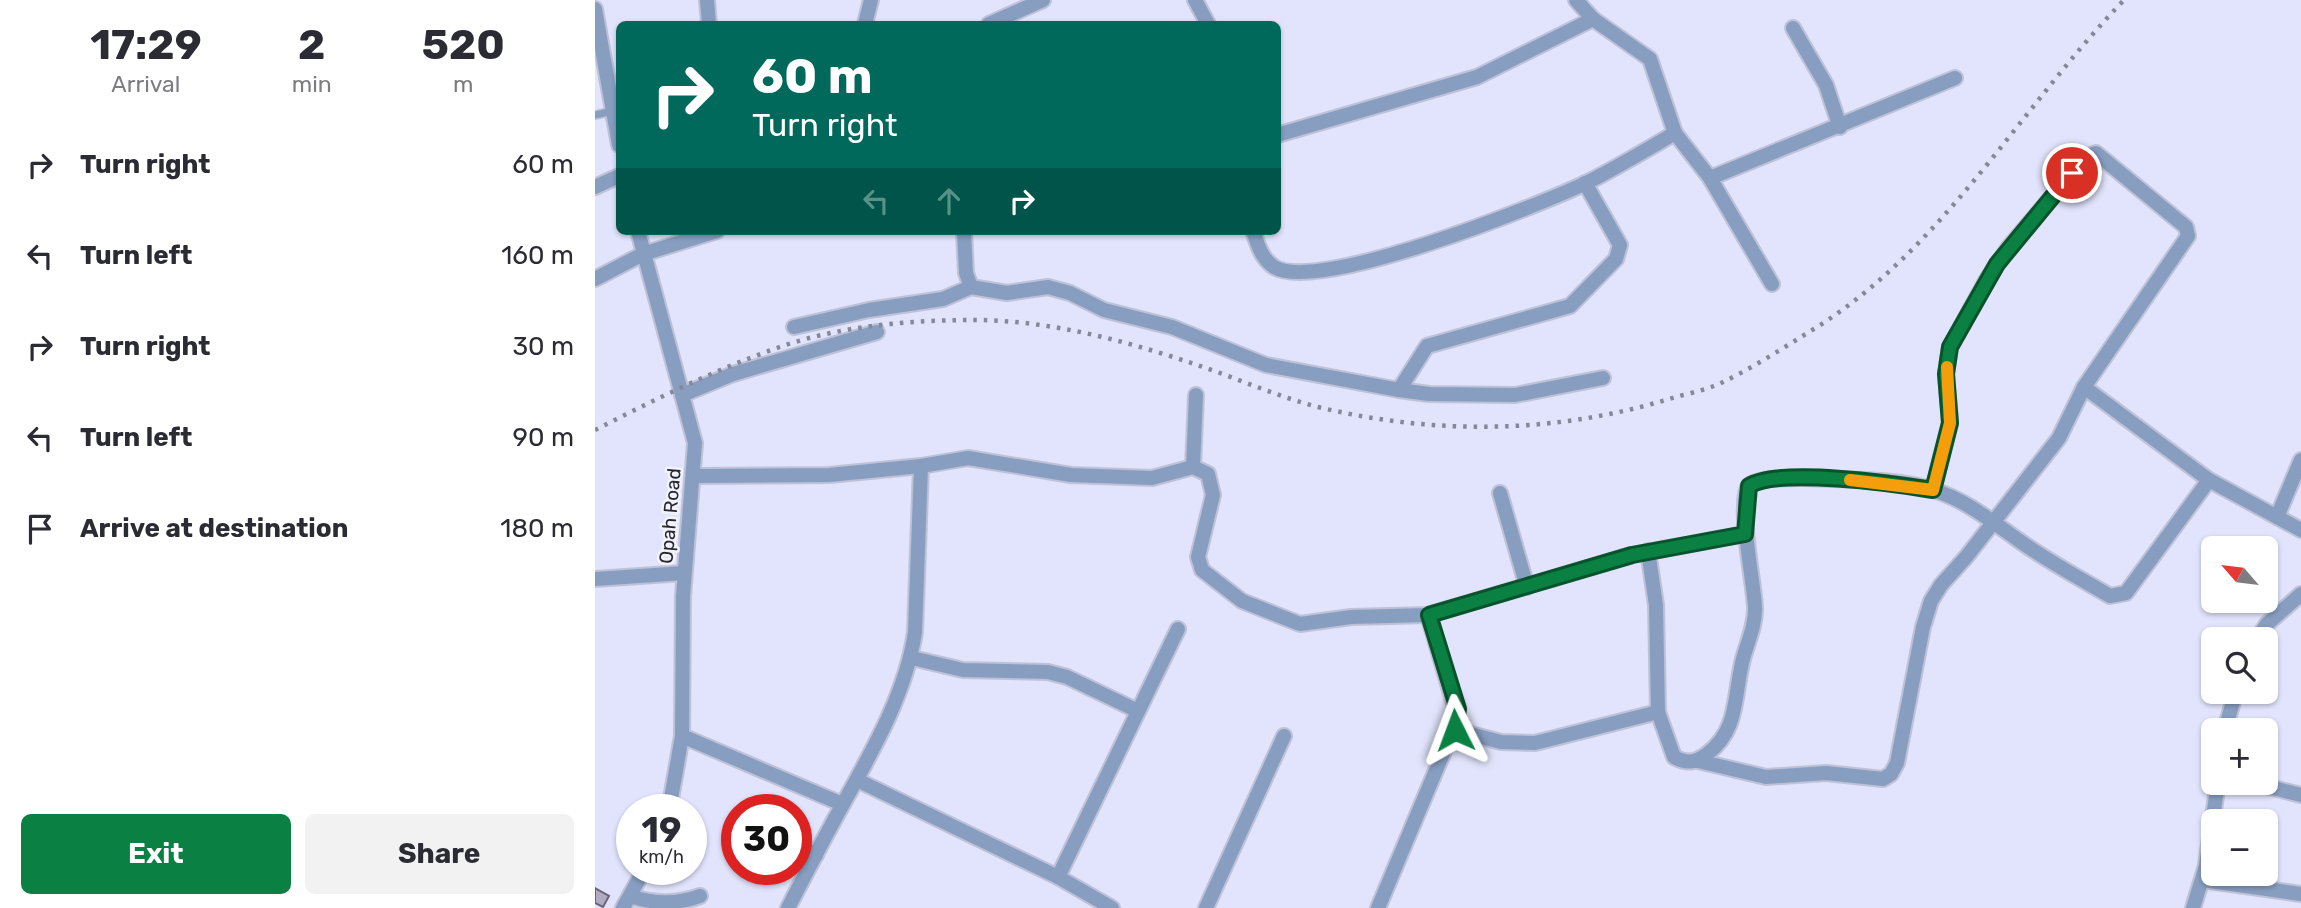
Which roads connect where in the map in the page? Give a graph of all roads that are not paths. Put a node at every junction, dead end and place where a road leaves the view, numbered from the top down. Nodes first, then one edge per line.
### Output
1 (707, 0) edge
2 (871, 0) edge
3 (1043, 0) edge
4 (1195, 0) edge
5 (1576, 0) edge
6 (595, 9) edge
7 (1593, 19) junction
8 (709, 21) edge
9 (866, 21) edge
10 (996, 21) edge
11 (1206, 21) edge
12 (1793, 29) dead end
13 (1955, 78) dead end
14 (613, 81) edge
15 (613, 111) junction
16 (595, 115) edge
17 (1840, 127) junction
18 (616, 128) edge
19 (1675, 133) junction
20 (1281, 134) edge
21 (616, 177) edge
22 (1710, 178) junction
23 (1585, 183) junction
24 (595, 187) edge
25 (639, 235) edge
26 (704, 235) edge
27 (964, 235) edge
28 (1254, 235) edge
29 (643, 254) junction
30 (595, 279) edge
31 (1773, 284) dead end
32 (971, 287) junction
33 (794, 327) dead end
34 (877, 332) dead end
35 (1603, 378) dead end
36 (2084, 387) junction
37 (1399, 390) junction
38 (682, 395) junction
39 (1196, 395) dead end
40 (2301, 460) edge
41 (921, 466) junction
42 (1193, 467) junction
43 (693, 475) junction
44 (2209, 480) junction
45 (1933, 490) junction
46 (1500, 493) dead end
47 (2277, 517) junction
48 (1993, 522) junction
49 (2301, 530) edge
50 (1745, 534) junction
51 (1649, 551) junction
52 (684, 573) junction
53 (595, 579) edge
54 (1528, 587) junction
55 (2301, 594) edge
56 (1429, 615) junction
57 (2265, 627) edge
58 (1178, 629) dead end
59 (912, 658) junction
60 (1138, 711) junction
61 (1658, 712) junction
62 (1455, 730) junction
63 (682, 736) junction
64 (1284, 736) dead end
65 (1698, 761) junction
66 (857, 780) junction
67 (2278, 789) edge
68 (672, 794) edge
69 (2301, 795) edge
70 (842, 804) junction
71 (812, 853) edge
72 (816, 855) junction
73 (1058, 877) junction
74 (636, 885) edge
75 (2201, 886) edge
76 (2245, 886) edge
77 (2301, 894) edge
78 (701, 896) dead end
79 (627, 902) edge
80 (788, 908) edge
81 (1112, 908) edge
82 (1206, 908) edge
83 (1378, 908) edge
84 (2193, 908) edge

1 - 8 street
2 - 9 street
3 - 10 street
4 - 11 street
5 - 7 street
6 - 14 street
7 - 19 street
7 - 20 street
12 - 17 street
13 - 17 street
14 - 15 street
15 - 16 lane
15 - 18 street
17 - 22 street
19 - 22 street
19 - 23 street
21 - 24 street
22 - 31 street
23 - 28 street
23 - 37 street
25 - 29 street, Opah Road
26 - 29 street
27 - 32 street
29 - 30 street
29 - 38 street, Opah Road
32 - 33 street
32 - 37 street
34 - 38 street
35 - 37 street
36 - 44 street
36 - 45 street
36 - 48 street
38 - 43 street, Opah Road
39 - 42 street
40 - 47 street
41 - 42 street
41 - 43 street
41 - 59 street
42 - 56 street
43 - 52 street, Opah Road
44 - 47 street
44 - 48 street
45 - 48 street
45 - 50 street
46 - 54 street
47 - 49 street
48 - 65 street
50 - 51 street
50 - 65 street
51 - 54 street
51 - 61 street
52 - 53 street
52 - 63 street, Opah Road
54 - 56 street
55 - 57 street
56 - 62 street
58 - 60 street
59 - 60 street
59 - 66 street
60 - 73 street
61 - 62 street
61 - 65 street
62 - 83 street
63 - 68 street, Opah Road
63 - 70 street
64 - 82 street
66 - 70 street
66 - 73 street
67 - 69 street
70 - 72 street
71 - 72 street
72 - 80 street
73 - 81 street
74 - 79 street
75 - 84 street
76 - 77 street
78 - 79 street

